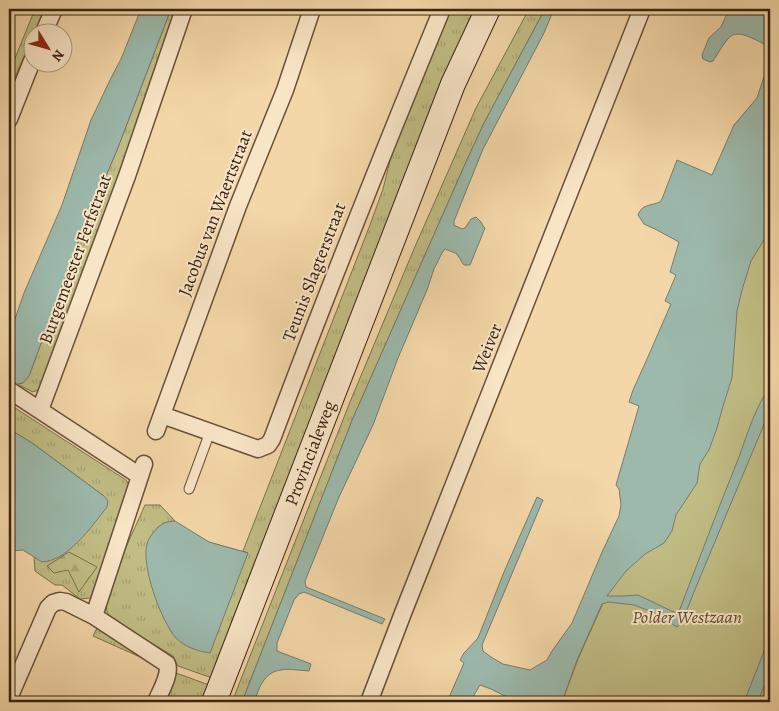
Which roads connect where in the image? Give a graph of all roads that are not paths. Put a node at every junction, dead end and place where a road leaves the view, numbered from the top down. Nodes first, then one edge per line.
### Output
1 (54, 9) edge
2 (184, 9) edge
3 (312, 9) edge
4 (440, 9) edge
5 (488, 9) edge
6 (505, 9) edge
7 (642, 9) edge
8 (48, 22) edge
9 (28, 72) edge
10 (9, 119) edge
11 (407, 205) junction
12 (12, 392) edge
13 (40, 410) junction
14 (162, 415) junction
15 (156, 431) dead end
16 (210, 432) junction
17 (189, 489) dead end
18 (94, 616) junction
19 (9, 698) edge
20 (156, 702) edge
21 (214, 702) edge
22 (369, 702) edge

1 - 8 street
2 - 13 street, Burgemeester Ferfstraat
3 - 14 street, Jacobus van Waertstraat
4 - 16 street, Teunis Slagterstraat
5 - 11 main road, Provincialeweg
6 - 11 main road, Provincialeweg
7 - 22 street, Weiver
9 - 10 street
11 - 21 main road, Provincialeweg
12 - 13 street
13 - 18 street
14 - 15 street, Jacobus van Waertstraat
14 - 16 street, Teunis Slagterstraat
16 - 17 lane
18 - 19 street
18 - 20 street

